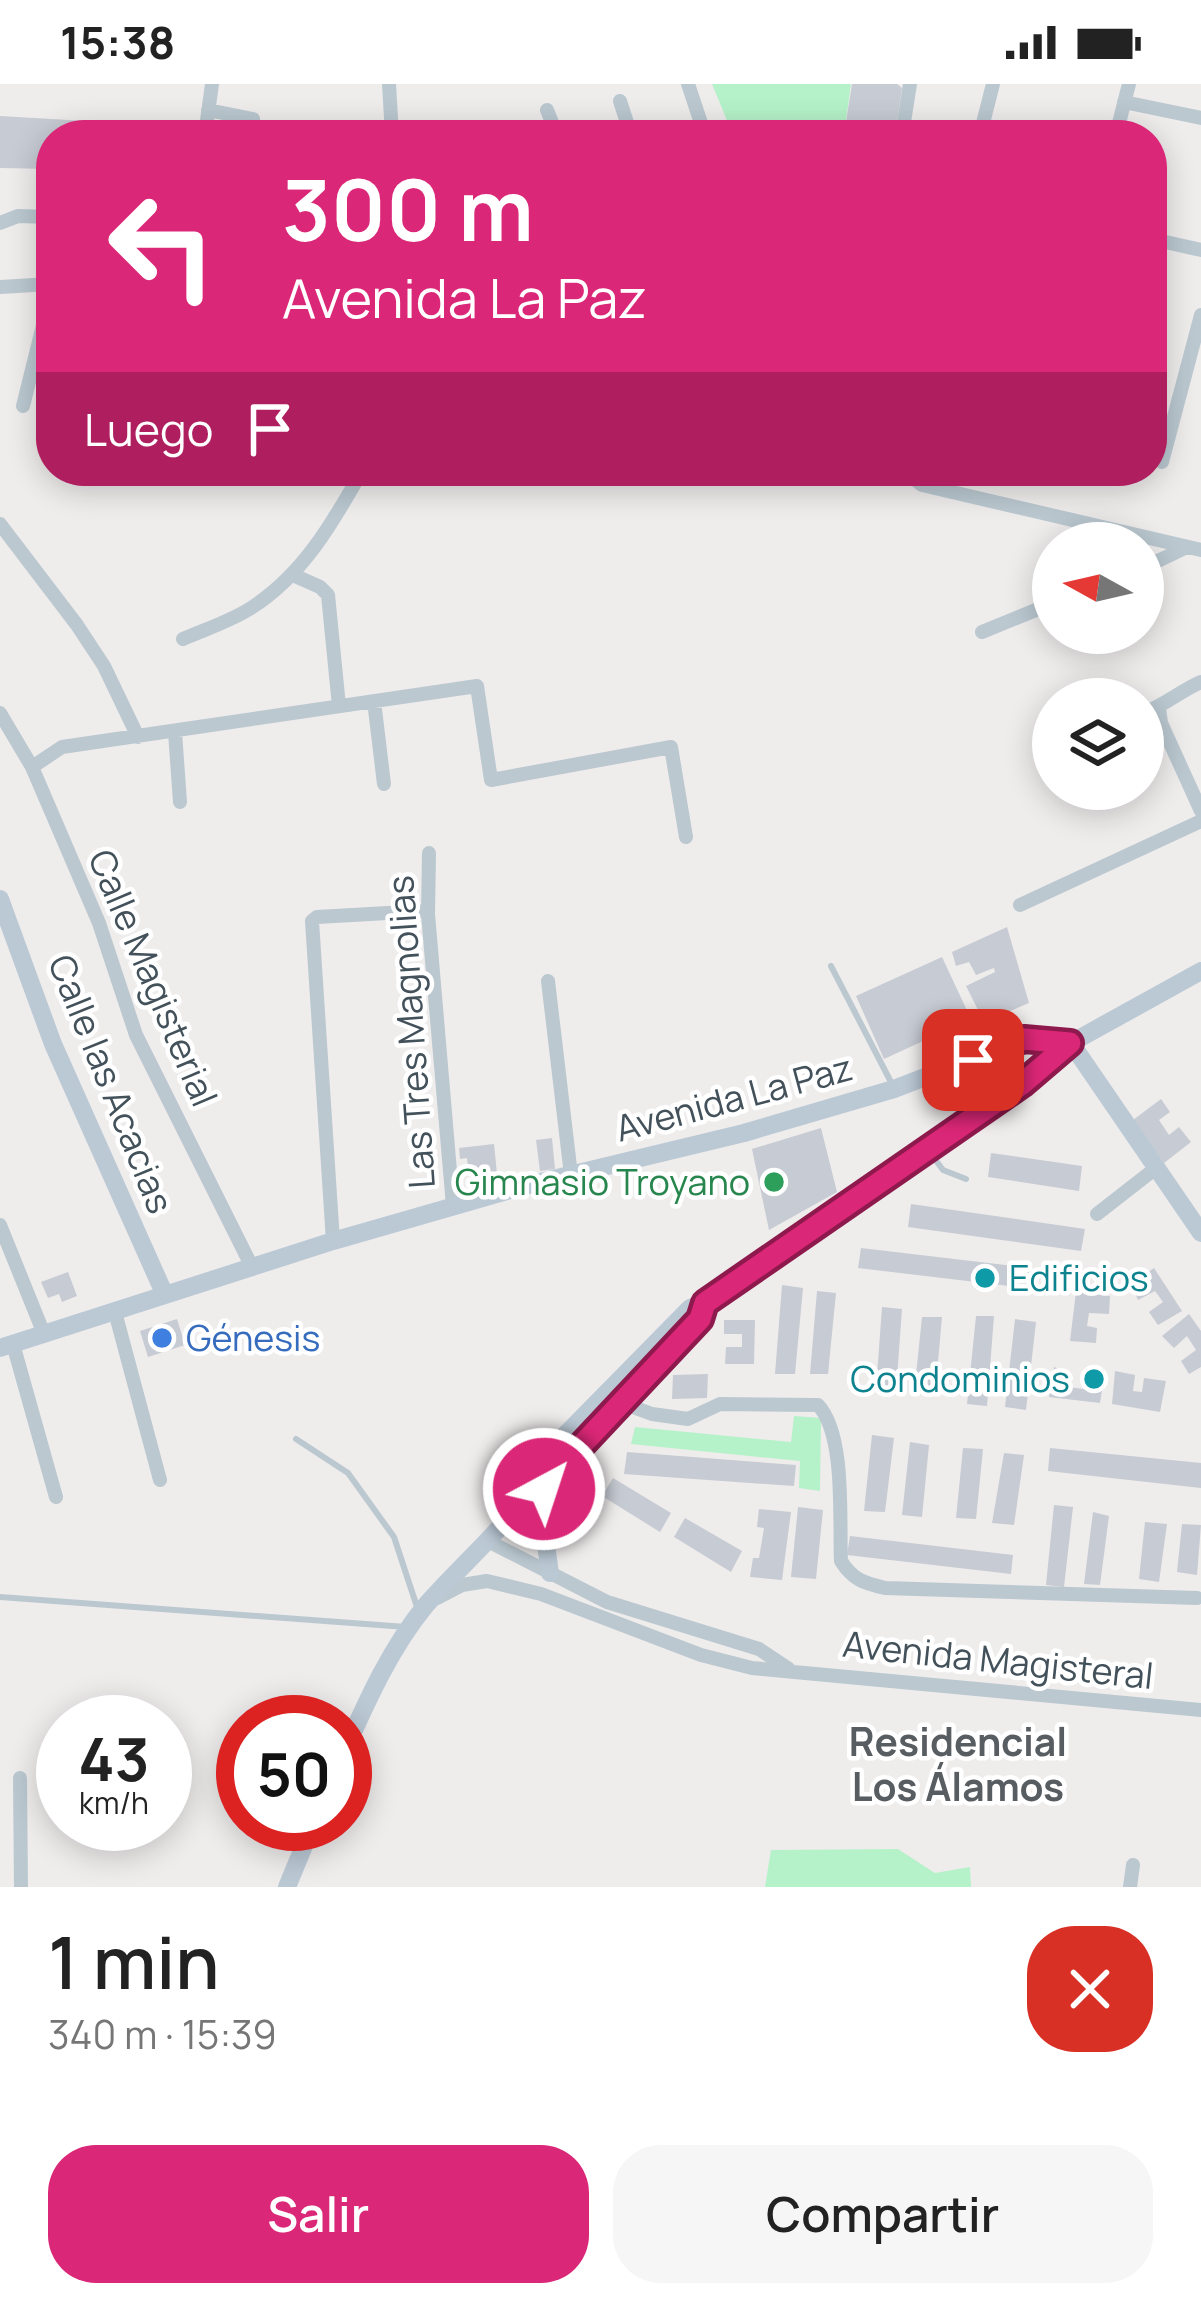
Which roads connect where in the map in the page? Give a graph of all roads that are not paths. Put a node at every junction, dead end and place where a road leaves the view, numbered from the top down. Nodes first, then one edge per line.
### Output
1 (212, 84) edge
2 (389, 84) edge
3 (688, 84) edge
4 (910, 84) edge
5 (992, 84) edge
6 (1129, 84) edge
7 (620, 101) dead end
8 (1124, 103) junction
9 (208, 110) junction
10 (548, 110) dead end
11 (1201, 118) edge
12 (207, 120) edge
13 (253, 120) edge
14 (391, 120) edge
15 (552, 120) edge
16 (626, 120) edge
17 (701, 120) edge
18 (904, 120) edge
19 (984, 120) edge
20 (1120, 120) edge
21 (36, 217) edge
22 (0, 223) edge
23 (1167, 242) edge
24 (1201, 250) edge
25 (0, 287) edge
26 (36, 288) edge
27 (1201, 315) edge
28 (36, 349) edge
29 (22, 406) dead end
30 (1167, 443) edge
31 (354, 486) edge
32 (926, 486) edge
33 (0, 524) edge
34 (1195, 548) edge
35 (1164, 560) edge
36 (293, 575) junction
37 (1032, 612) edge
38 (982, 632) dead end
39 (183, 639) dead end
40 (1201, 682) edge
41 (374, 701) junction
42 (1164, 702) edge
43 (339, 706) junction
44 (0, 713) edge
45 (1164, 730) edge
46 (175, 732) junction
47 (138, 737) junction
48 (32, 767) junction
49 (384, 784) dead end
50 (180, 802) dead end
51 (1201, 811) edge
52 (1201, 821) edge
53 (686, 837) dead end
54 (429, 853) dead end
55 (0, 899) edge
56 (1020, 905) dead end
57 (428, 914) junction
58 (831, 965) dead end
59 (1198, 978) edge
60 (548, 981) dead end
61 (1070, 1043) junction
62 (894, 1089) junction
63 (928, 1150) junction
64 (1156, 1168) junction
65 (571, 1175) junction
66 (966, 1179) dead end
67 (453, 1206) junction
68 (1097, 1214) dead end
69 (0, 1225) edge
70 (1201, 1233) edge
71 (333, 1241) junction
72 (251, 1265) junction
73 (164, 1292) junction
74 (705, 1303) junction
75 (115, 1312) junction
76 (44, 1334) junction
77 (6, 1346) edge
78 (622, 1403) junction
79 (296, 1439) dead end
80 (553, 1461) junction
81 (160, 1480) dead end
82 (56, 1497) dead end
83 (488, 1541) junction
84 (550, 1573) junction
85 (541, 1594) junction
86 (0, 1597) edge
87 (1197, 1598) dead end
88 (419, 1615) junction
89 (789, 1669) junction
90 (372, 1696) edge
91 (1201, 1710) edge
92 (20, 1778) dead end
93 (302, 1851) edge
94 (1133, 1865) dead end
95 (21, 1887) edge
96 (287, 1887) edge
97 (1130, 1887) edge

1 - 9 street
2 - 14 street
3 - 17 street
4 - 18 street
5 - 19 street
6 - 8 street
7 - 16 street
8 - 11 street
8 - 20 street
9 - 12 street
9 - 13 street
10 - 15 street
21 - 22 street
23 - 24 street
25 - 26 street
27 - 30 street
28 - 29 street
31 - 36 street
32 - 34 street
33 - 47 street
34 - 35 street
36 - 39 street
36 - 43 street
37 - 38 street
40 - 42 street
41 - 43 street
41 - 49 street
41 - 53 street
43 - 46 street
44 - 48 street, Calle Magisterial
45 - 51 street
46 - 47 street
46 - 50 street
47 - 48 street
48 - 72 street, Calle Magisterial
52 - 56 street
54 - 57 street, Las Tres Magnolias
55 - 73 street, Calle las Acacias
57 - 67 street, Las Tres Magnolias
57 - 71 street
58 - 62 lane
59 - 61 street
60 - 65 street
61 - 62 street, Avenida La Paz
61 - 63 street
61 - 64 street
62 - 65 street, Avenida La Paz
63 - 66 lane
63 - 74 street
64 - 68 street
64 - 70 street
65 - 67 street, Avenida La Paz
67 - 71 street, Avenida La Paz
69 - 76 street
71 - 72 street, Avenida La Paz
72 - 73 street, Avenida La Paz
73 - 75 street, Avenida La Paz
74 - 78 street
74 - 80 street
75 - 76 street, Avenida La Paz
75 - 81 street
76 - 77 street, Avenida La Paz
77 - 82 street
78 - 80 street
78 - 87 street
79 - 88 lane
80 - 83 street
80 - 84 street
83 - 84 street, Avenida Magisteral
83 - 88 street
84 - 85 street
84 - 89 street, Avenida Magisteral
85 - 88 street, Avenida Magisteral
85 - 89 street, Avenida Magisteral
86 - 88 lane
88 - 90 street
89 - 91 street, Avenida Magisteral
92 - 95 street
93 - 96 street
94 - 97 street

